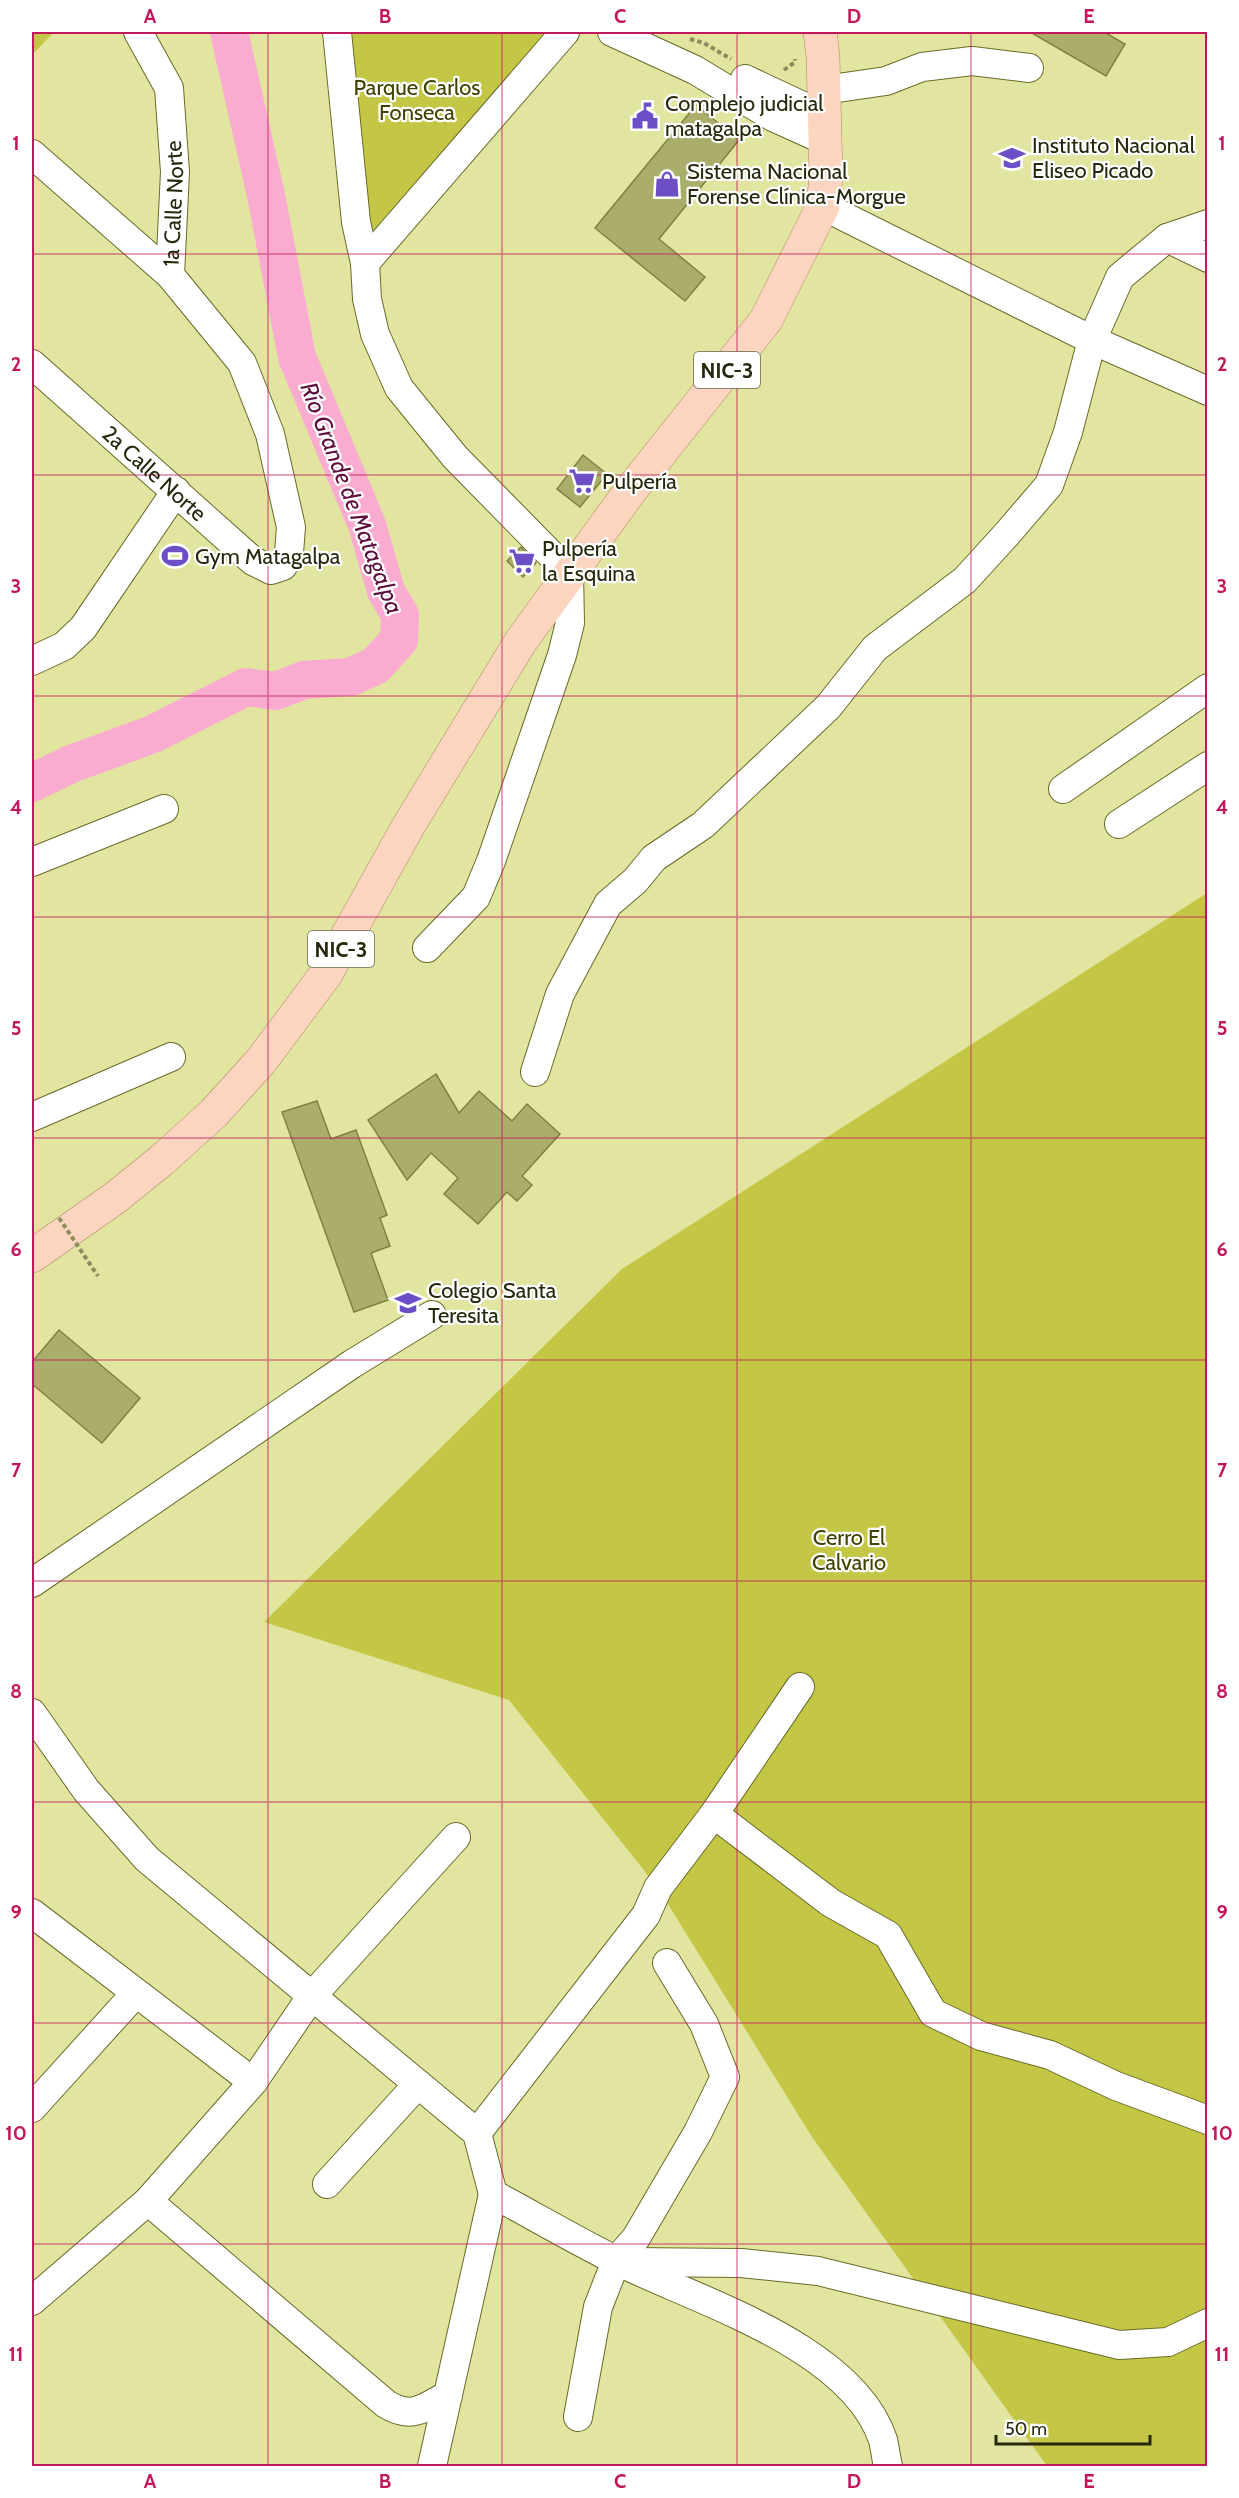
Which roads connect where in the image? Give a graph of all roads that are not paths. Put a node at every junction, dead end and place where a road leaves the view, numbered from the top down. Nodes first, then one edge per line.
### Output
1 (138, 32) edge
2 (338, 32) edge
3 (565, 32) edge
4 (612, 32) edge
5 (656, 32) edge
6 (820, 32) edge
7 (1029, 68) dead end
8 (824, 116) junction
9 (32, 154) edge
10 (823, 206) junction
11 (1208, 224) edge
12 (1167, 238) junction
13 (1208, 258) edge
14 (365, 263) junction
15 (170, 275) junction
16 (1092, 340) junction
17 (32, 364) edge
18 (1208, 390) edge
19 (176, 491) junction
20 (282, 566) joint
21 (569, 573) junction
22 (32, 661) edge
23 (1208, 688) edge
24 (1208, 766) edge
25 (1063, 789) dead end
26 (164, 809) dead end
27 (1119, 824) dead end
28 (32, 862) edge
29 (427, 948) dead end
30 (171, 1057) dead end
31 (535, 1072) dead end
32 (32, 1117) edge
33 (32, 1256) edge
34 (432, 1315) dead end
35 (32, 1583) edge
36 (800, 1687) dead end
37 (32, 1713) edge
38 (714, 1814) junction
39 (456, 1837) dead end
40 (32, 1913) edge
41 (667, 1963) dead end
42 (135, 1994) junction
43 (311, 1997) junction
44 (253, 2082) junction
45 (418, 2084) junction
46 (32, 2108) edge
47 (1208, 2120) edge
48 (477, 2133) junction
49 (327, 2184) dead end
50 (493, 2194) junction
51 (148, 2201) junction
52 (616, 2261) junction
53 (32, 2301) edge
54 (1208, 2322) edge
55 (448, 2395) junction
56 (578, 2417) dead end
57 (432, 2466) edge
58 (888, 2466) edge

1 - 15 street, 1a Calle Norte
2 - 14 street
3 - 14 street
4 - 8 street
5 - 8 street
6 - 8 main road, NIC-3
7 - 8 street
8 - 10 main road, NIC-3
9 - 15 street
10 - 16 street
10 - 21 main road, NIC-3
11 - 12 street
12 - 13 street
12 - 16 street
14 - 21 street
15 - 20 street, 1a Calle Norte
16 - 18 street
16 - 31 street
17 - 19 street, 2a Calle Norte
19 - 20 street, 2a Calle Norte
19 - 22 street
21 - 29 street
21 - 33 main road, NIC-3
23 - 25 street
24 - 27 street
26 - 28 street
30 - 32 street
34 - 35 street
36 - 38 street
37 - 43 street
38 - 47 street
38 - 48 street
39 - 43 street
40 - 42 street
41 - 52 street
42 - 44 street
42 - 46 street
43 - 44 street
43 - 45 street
44 - 51 street
45 - 48 street
45 - 49 street
48 - 50 street
50 - 52 street
50 - 55 street
51 - 53 street
51 - 55 street
52 - 54 street
52 - 56 street
52 - 58 street
55 - 57 street

